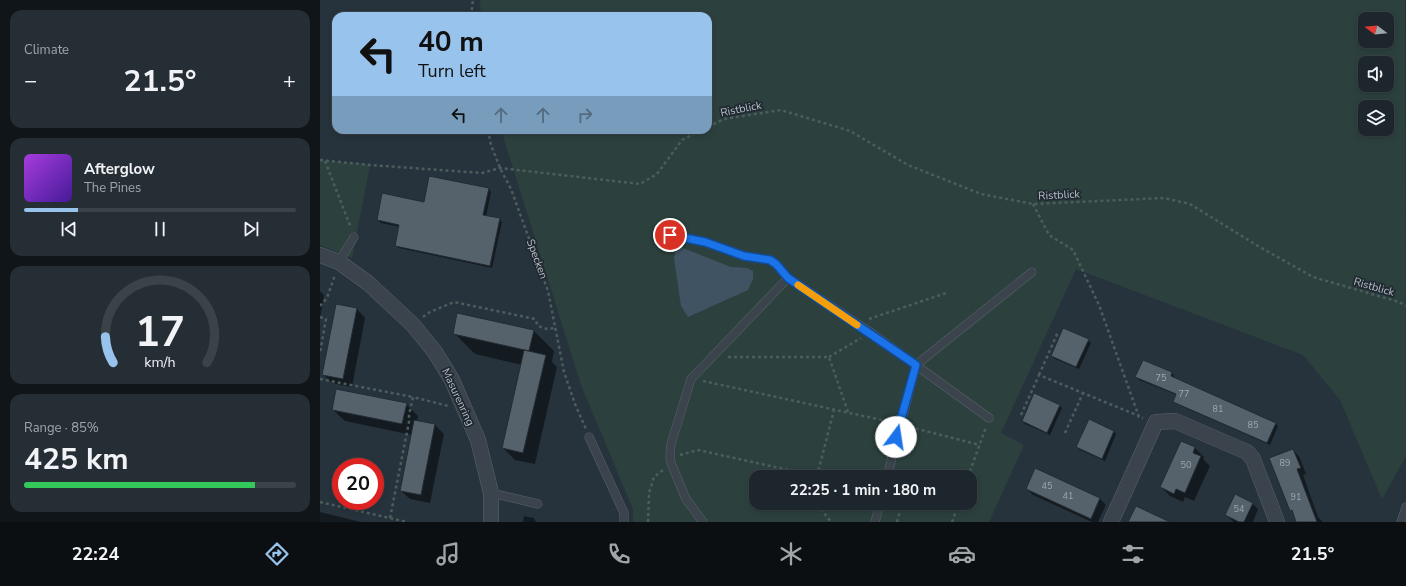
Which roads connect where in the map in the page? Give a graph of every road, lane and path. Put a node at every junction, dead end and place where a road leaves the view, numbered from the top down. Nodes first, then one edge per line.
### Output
1 (473, 0) edge
2 (472, 12) edge
3 (712, 125) edge
4 (489, 134) edge
5 (694, 134) edge
6 (320, 160) edge
7 (325, 162) junction
8 (500, 168) junction
9 (1033, 204) junction
10 (670, 235) dead end
11 (354, 237) joint
12 (320, 255) edge
13 (339, 262) junction
14 (1032, 272) dead end
15 (788, 278) junction
16 (946, 293) dead end
17 (320, 306) edge
18 (1406, 306) edge
19 (430, 312) dead end
20 (320, 317) edge
21 (856, 324) junction
22 (555, 328) junction
23 (870, 332) junction
24 (1058, 332) dead end
25 (320, 353) edge
26 (711, 356) junction
27 (829, 357) junction
28 (916, 365) junction
29 (1039, 375) junction
30 (320, 379) edge
31 (690, 379) junction
32 (1083, 393) junction
33 (413, 398) junction
34 (466, 410) junction
35 (834, 410) junction
36 (848, 412) junction
37 (1022, 415) dead end
38 (1139, 417) junction
39 (989, 418) joint
40 (1156, 422) junction
41 (900, 424) junction
42 (1065, 433) dead end
43 (589, 437) joint
44 (980, 445) junction
45 (670, 460) junction
46 (787, 470) edge
47 (820, 470) edge
48 (889, 470) edge
49 (971, 470) edge
50 (491, 493) junction
51 (320, 502) edge
52 (538, 504) dead end
53 (1406, 507) edge
54 (822, 510) edge
55 (878, 510) edge
56 (900, 510) edge
57 (956, 510) edge
58 (390, 518) junction
59 (407, 522) edge
60 (492, 522) edge
61 (624, 522) edge
62 (648, 522) edge
63 (703, 522) edge
64 (831, 522) edge
65 (875, 522) edge
66 (897, 522) edge
67 (952, 522) edge
68 (1111, 522) edge
69 (1277, 522) edge
70 (1401, 522) edge

1 - 2 path
3 - 9 path, Ristblick
4 - 8 path, Specken
5 - 8 path
6 - 7 path
7 - 8 path
7 - 11 path
8 - 22 path, Specken
9 - 18 path, Ristblick
9 - 38 path
10 - 15 lane
11 - 13 lane
12 - 13 street, Masurenring
13 - 17 path
13 - 34 street, Masurenring
14 - 28 lane
15 - 21 lane
15 - 26 lane
16 - 21 path
19 - 22 path
20 - 25 path
21 - 23 lane
22 - 43 path, Specken
23 - 27 path
23 - 28 lane
24 - 29 path
26 - 27 path
26 - 31 lane
27 - 36 path
28 - 39 lane
28 - 41 lane
29 - 32 path
29 - 37 path
30 - 33 path
31 - 35 path
31 - 45 lane
32 - 38 path
32 - 42 path
33 - 34 path
33 - 58 path
34 - 50 street, Masurenring
35 - 36 path
35 - 47 path
36 - 41 path
38 - 40 path
39 - 44 path
40 - 68 street
40 - 69 street
41 - 44 path
41 - 48 lane
43 - 61 lane
44 - 49 path
45 - 46 path
45 - 62 path
45 - 63 lane
50 - 52 lane
50 - 60 street, Masurenring
51 - 58 path
53 - 70 lane
54 - 64 path
55 - 65 lane
56 - 66 path
57 - 67 path
58 - 59 path

